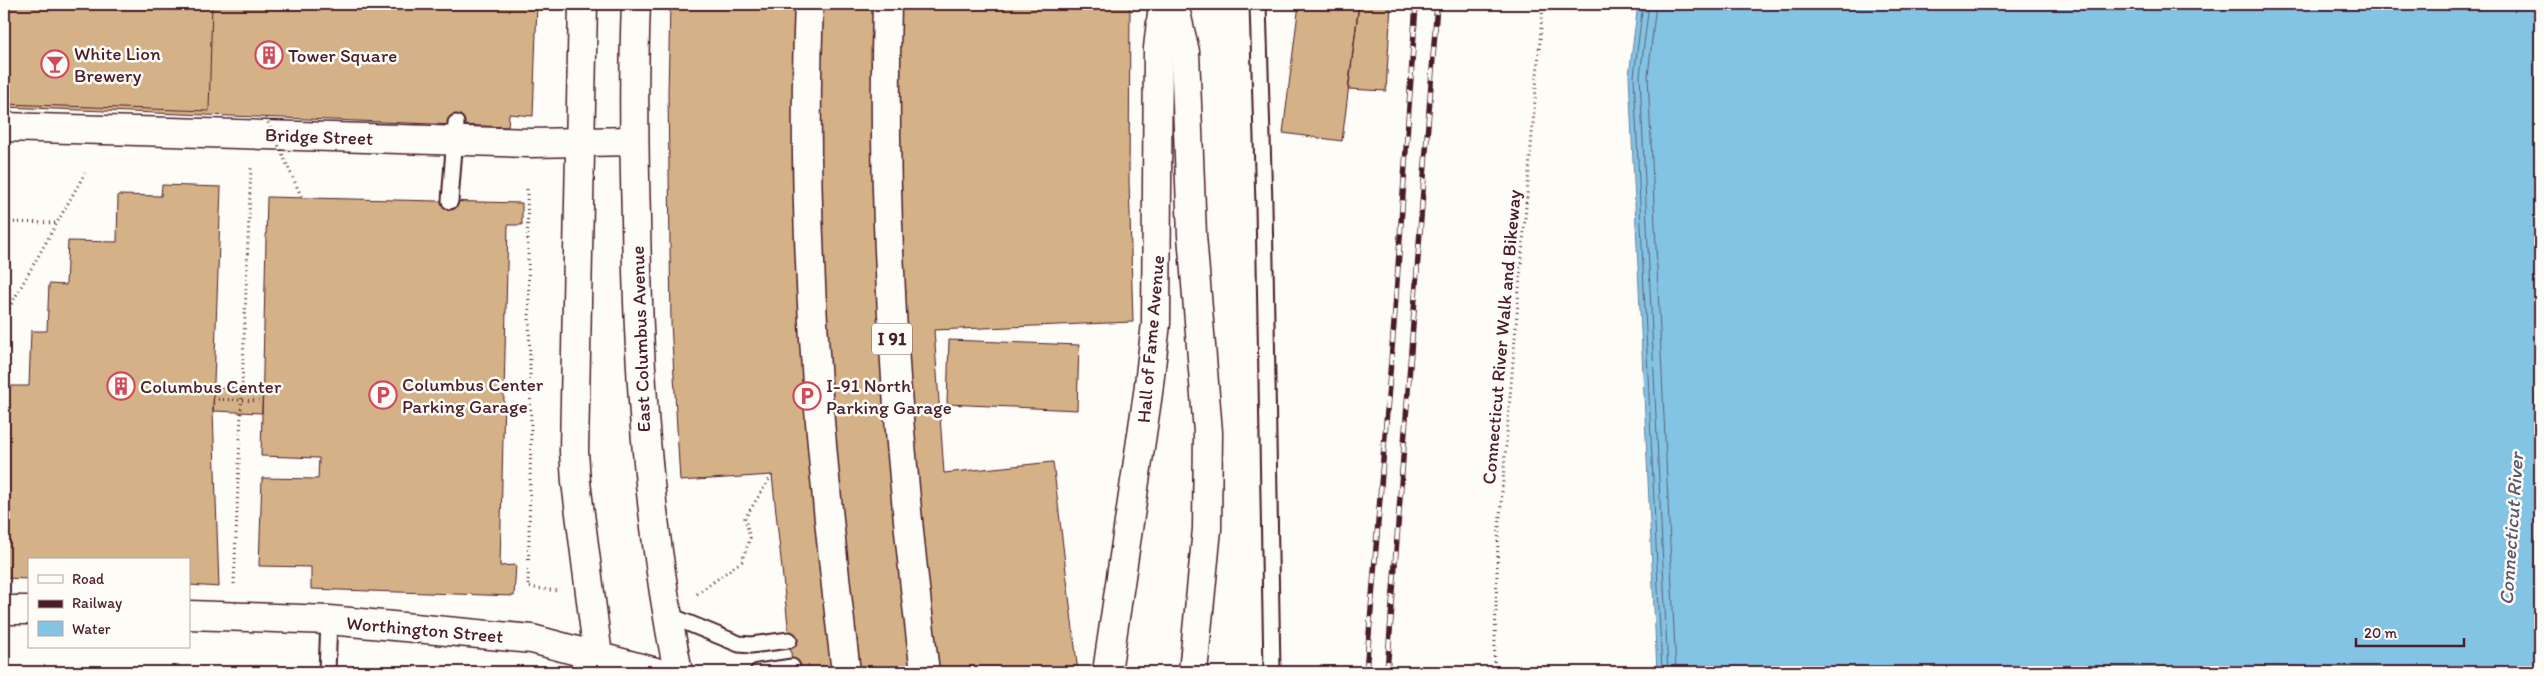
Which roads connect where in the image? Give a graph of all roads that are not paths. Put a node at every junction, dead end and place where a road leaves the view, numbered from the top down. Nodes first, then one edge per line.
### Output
1 (583, 4) edge
2 (636, 4) edge
3 (792, 4) edge
4 (809, 4) edge
5 (887, 4) edge
6 (1163, 4) edge
7 (1174, 4) edge
8 (1258, 4) edge
9 (4, 127) edge
10 (455, 132) junction
11 (634, 141) junction
12 (579, 143) junction
13 (808, 158) junction
14 (450, 201) dead end
15 (4, 610) edge
16 (28, 610) edge
17 (666, 614) junction
18 (190, 616) edge
19 (329, 620) junction
20 (789, 640) dead end
21 (599, 664) edge
22 (792, 667) dead end
23 (327, 672) edge
24 (656, 672) edge
25 (678, 672) edge
26 (758, 672) edge
27 (846, 672) edge
28 (925, 672) edge
29 (1108, 672) edge
30 (1193, 672) edge
31 (1272, 672) edge

1 - 12 main road
2 - 11 main road, East Columbus Avenue
3 - 13 main road
4 - 13 main road
5 - 28 main road, I 91
6 - 29 main road, Hall of Fame Avenue
7 - 30 main road
8 - 31 lane
9 - 10 main road, Bridge Street
10 - 12 main road, Bridge Street
10 - 14 lane
11 - 12 main road, Bridge Street
11 - 17 main road, East Columbus Avenue
12 - 21 main road
13 - 27 main road
15 - 16 main road
17 - 20 lane
17 - 25 main road, East Columbus Avenue
18 - 19 main road, Worthington Street
19 - 21 main road, Worthington Street
19 - 23 lane
21 - 24 main road, Worthington Street
22 - 26 lane

